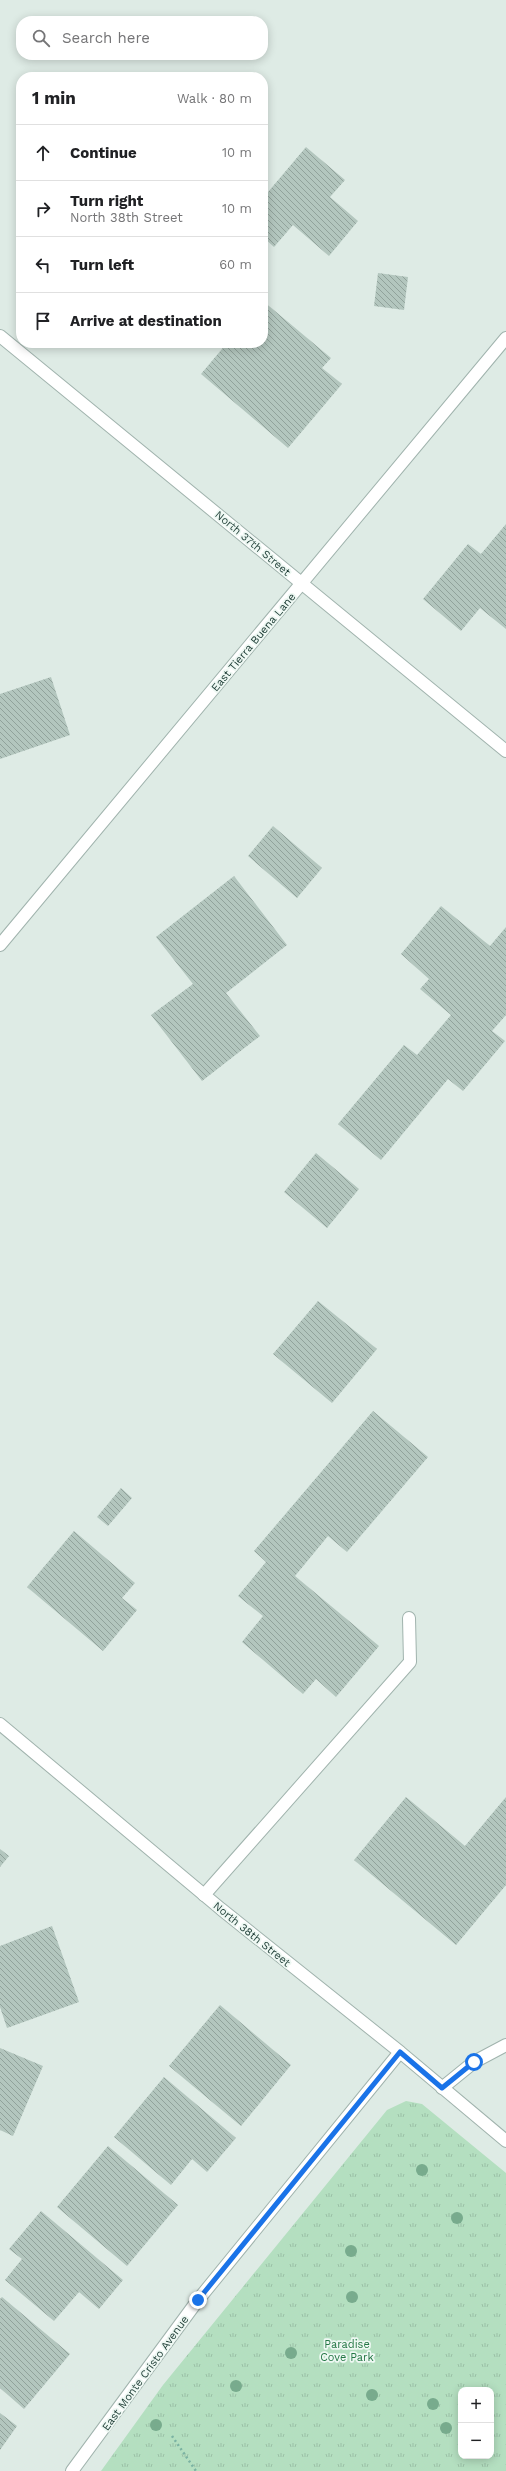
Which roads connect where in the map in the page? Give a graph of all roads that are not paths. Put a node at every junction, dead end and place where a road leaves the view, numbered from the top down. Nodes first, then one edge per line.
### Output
1 (0, 336) edge
2 (506, 338) edge
3 (302, 584) junction
4 (506, 751) edge
5 (0, 945) edge
6 (410, 1618) dead end
7 (0, 1724) edge
8 (204, 1895) junction
9 (506, 2045) edge
10 (400, 2052) junction
11 (442, 2088) junction
12 (506, 2141) edge
13 (72, 2471) edge

1 - 3 street, North 37th Street
2 - 3 street, East Tierra Buena Lane
3 - 4 street, North 37th Street
3 - 5 street, East Tierra Buena Lane
6 - 8 street
7 - 8 street, North 38th Street
8 - 10 street, North 38th Street
9 - 11 street
10 - 11 street, North 38th Street
10 - 13 street, East Monte Cristo Avenue
11 - 12 street, North 38th Street

